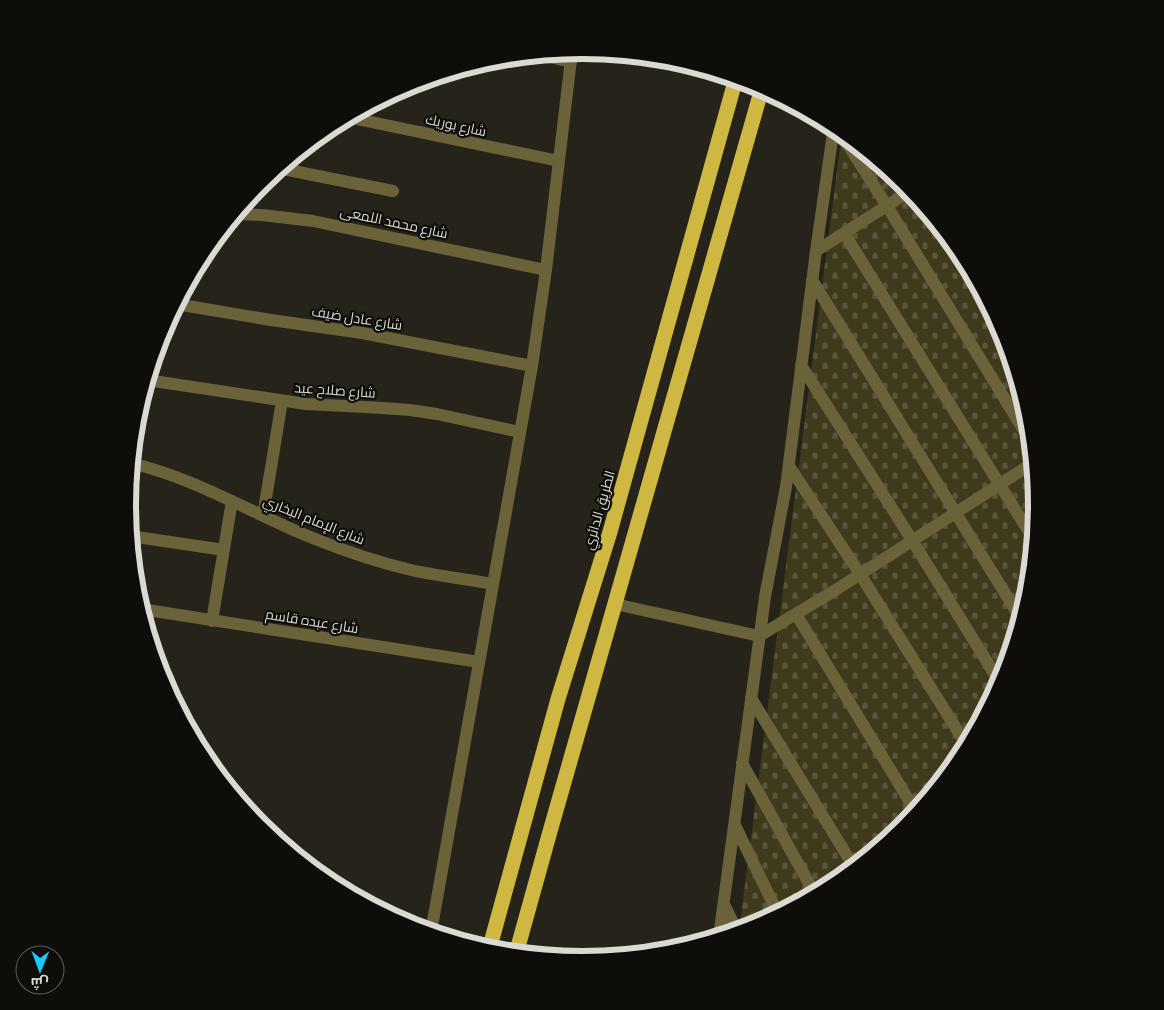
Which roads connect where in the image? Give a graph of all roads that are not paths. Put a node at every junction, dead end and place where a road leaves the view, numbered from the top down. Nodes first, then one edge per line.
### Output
1 (572, 59) edge
2 (734, 86) edge
3 (760, 96) edge
4 (358, 119) edge
5 (833, 136) edge
6 (850, 148) edge
7 (559, 161) junction
8 (287, 170) edge
9 (393, 191) dead end
10 (903, 195) edge
11 (886, 206) junction
12 (243, 214) edge
13 (844, 233) junction
14 (816, 251) junction
15 (546, 270) junction
16 (812, 280) junction
17 (183, 305) edge
18 (801, 365) junction
19 (532, 366) junction
20 (154, 381) edge
21 (282, 401) junction
22 (1021, 426) edge
23 (520, 432) junction
24 (138, 464) edge
25 (789, 466) junction
26 (1026, 467) edge
27 (999, 484) junction
28 (232, 501) junction
29 (955, 513) junction
30 (263, 516) junction
31 (1027, 529) edge
32 (137, 537) edge
33 (912, 540) junction
34 (224, 550) junction
35 (860, 574) junction
36 (493, 584) junction
37 (615, 604) junction
38 (149, 610) edge
39 (1015, 610) edge
40 (796, 614) junction
41 (212, 620) junction
42 (760, 636) junction
43 (479, 662) junction
44 (995, 674) edge
45 (751, 698) junction
46 (962, 739) edge
47 (742, 763) junction
48 (912, 806) edge
49 (734, 825) junction
50 (851, 861) edge
51 (811, 887) edge
52 (724, 904) junction
53 (775, 907) edge
54 (432, 925) edge
55 (734, 925) edge
56 (720, 929) edge
57 (491, 942) edge
58 (518, 946) edge

1 - 7 street
2 - 57 highway, الطريق الدائري
3 - 37 highway
4 - 7 street, شارع بوريك
5 - 14 street
6 - 11 street
7 - 15 street
8 - 9 street
10 - 11 street
11 - 13 street
11 - 22 street
12 - 15 street, شارع محمد اللمعى
13 - 14 street
13 - 27 street
14 - 16 street
15 - 19 street
16 - 18 street
16 - 29 street
17 - 19 street, شارع عادل ضيف
18 - 25 street
18 - 33 street
19 - 23 street
20 - 21 street, شارع صلاح عيد
21 - 23 street, شارع صلاح عيد
21 - 30 street
23 - 36 street
24 - 28 street, شارع الإمام البخاري
25 - 35 street
25 - 42 street
26 - 27 street
27 - 29 street
27 - 31 street
28 - 30 street, شارع الإمام البخاري
28 - 34 street
29 - 33 street
29 - 39 street
30 - 36 street, شارع الإمام البخاري
32 - 34 street
33 - 35 street
33 - 44 street
34 - 41 street
35 - 40 street
35 - 46 street
36 - 43 street
37 - 42 street
37 - 58 highway
38 - 41 street, شارع عبده قاسم
40 - 42 street
40 - 48 street
41 - 43 street, شارع عبده قاسم
42 - 45 street
43 - 54 street
45 - 47 street
45 - 50 street
47 - 49 street
47 - 51 street
49 - 52 street
49 - 53 street
52 - 55 street
52 - 56 street

